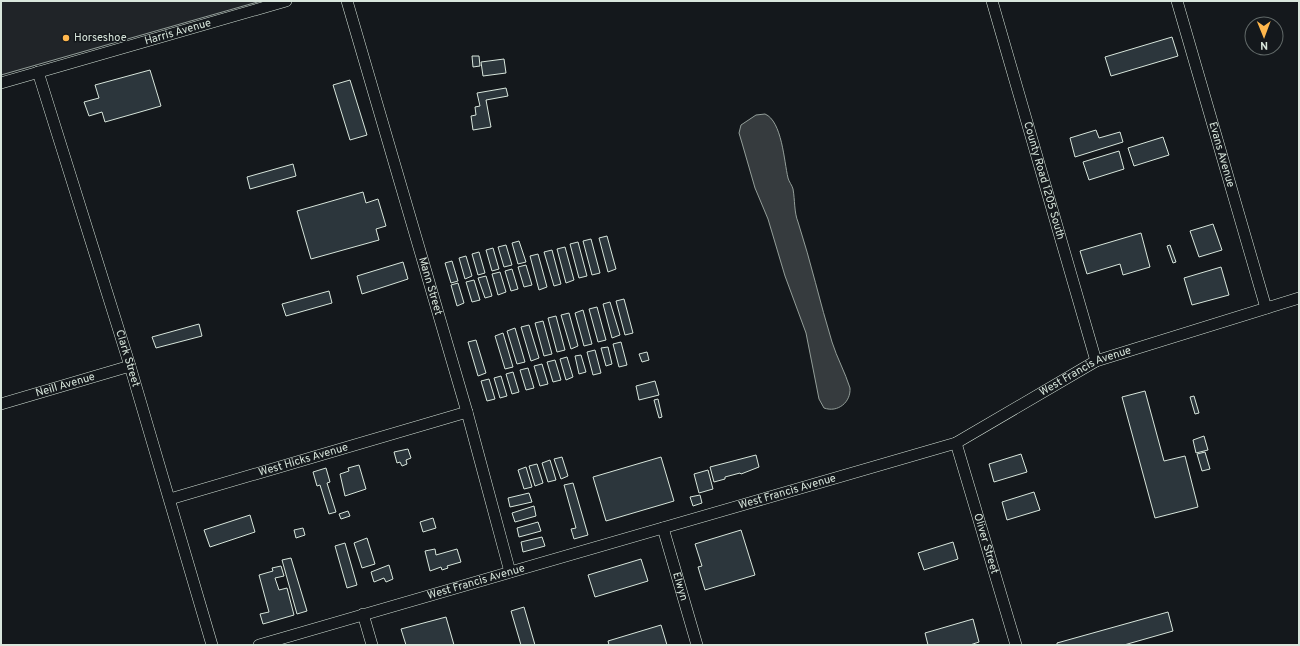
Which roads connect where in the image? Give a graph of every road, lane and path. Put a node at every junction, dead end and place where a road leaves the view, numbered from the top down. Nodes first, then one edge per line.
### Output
1 (286, 1) edge
2 (347, 1) edge
3 (992, 1) edge
4 (1177, 1) edge
5 (38, 72) junction
6 (1, 83) edge
7 (1299, 298) edge
8 (1266, 308) junction
9 (1096, 361) junction
10 (130, 366) junction
11 (1, 404) edge
12 (467, 412) junction
13 (438, 421) junction
14 (475, 441) junction
15 (956, 443) junction
16 (170, 499) junction
17 (663, 528) junction
18 (510, 572) junction
19 (363, 614) junction
20 (212, 645) edge
21 (259, 645) edge
22 (372, 645) edge
23 (697, 645) edge
24 (1016, 645) edge

1 - 5 street, Harris Avenue
2 - 12 street, Mann Street
3 - 9 street, County Road 1205 South
4 - 8 street, Evans Avenue
5 - 6 street, Harris Avenue
5 - 10 street, Clark Street
7 - 8 street, West Francis Avenue
8 - 9 street, West Francis Avenue
9 - 15 street, West Francis Avenue
10 - 11 street, Neill Avenue
10 - 16 street, Clark Street
12 - 13 street, West Hicks Avenue
12 - 14 street, Mann Street
13 - 14 street, West Hicks Avenue
13 - 16 street, West Hicks Avenue
14 - 18 street, Mann Street
15 - 17 street, West Francis Avenue
15 - 24 street, Oliver Street
16 - 20 street, Clark Street
17 - 18 street, West Francis Avenue
17 - 23 street, Elwyn
18 - 19 street, West Francis Avenue
19 - 21 street, West Francis Avenue
19 - 22 street

